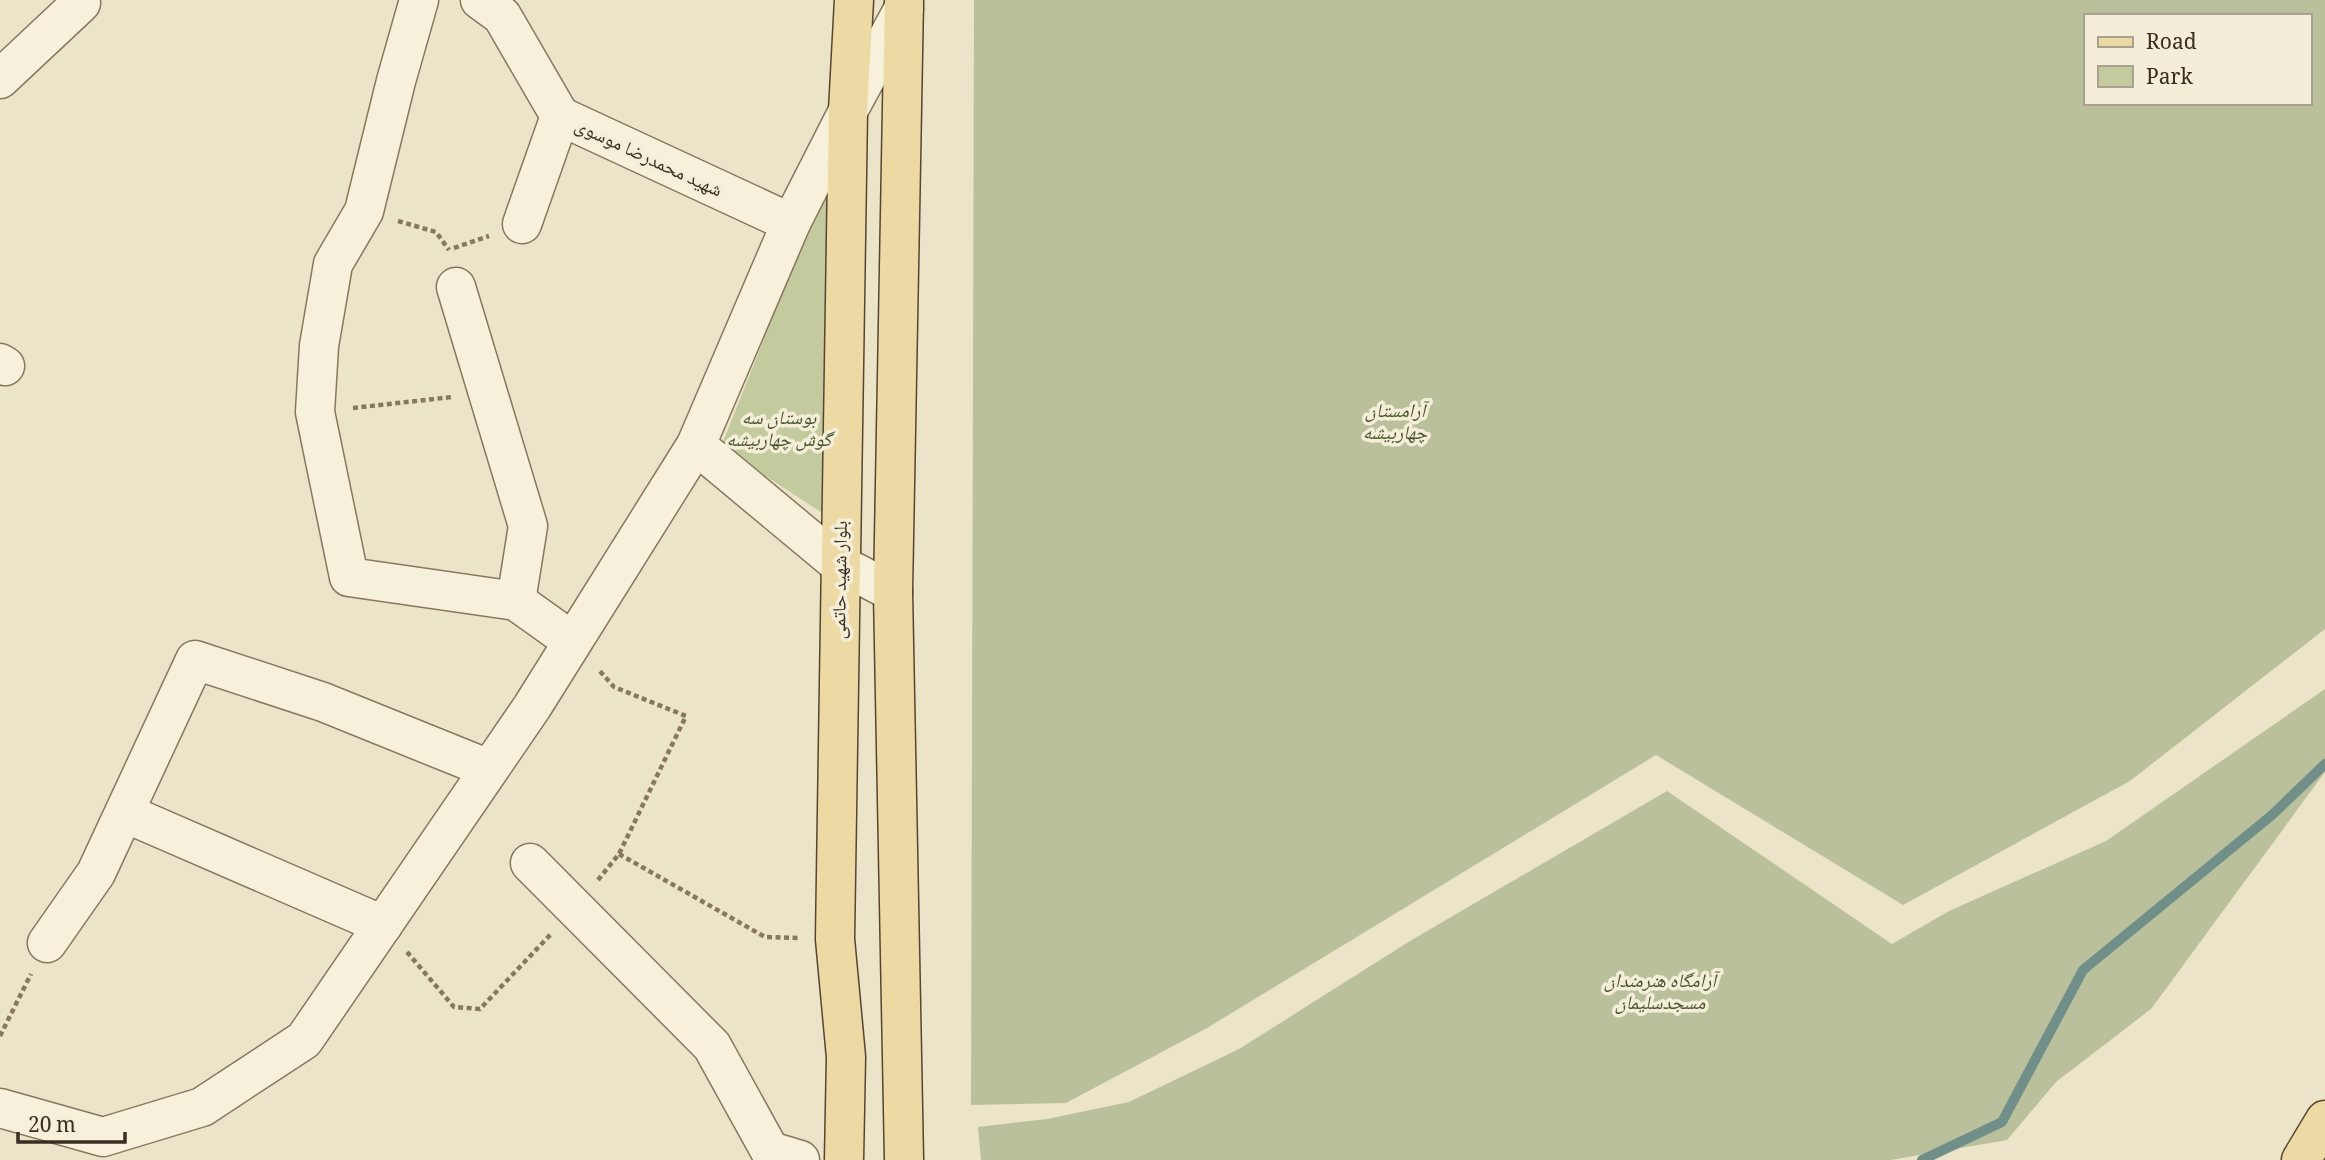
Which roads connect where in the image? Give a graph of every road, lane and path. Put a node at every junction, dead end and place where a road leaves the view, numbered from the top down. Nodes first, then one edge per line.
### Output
1 (419, 0) edge
2 (480, 0) edge
3 (853, 0) edge
4 (81, 3) dead end
5 (904, 4) edge
6 (0, 79) edge
7 (848, 111) junction
8 (560, 116) junction
9 (364, 211) junction
10 (791, 223) junction
11 (522, 224) joint
12 (449, 250) junction
13 (456, 287) joint
14 (488, 393) junction
15 (315, 412) junction
16 (696, 445) junction
17 (839, 564) junction
18 (893, 592) junction
19 (516, 601) junction
20 (572, 641) junction
21 (489, 769) junction
22 (125, 813) junction
23 (619, 854) dead end
24 (530, 863) dead end
25 (383, 925) junction
26 (835, 939) junction
27 (47, 943) joint
28 (0, 1036) edge
29 (0, 1108) edge
30 (2325, 1120) edge
31 (94, 1149) edge
32 (800, 1160) edge
33 (844, 1160) edge
34 (904, 1160) edge
35 (2301, 1160) edge

1 - 9 street
2 - 8 street, شهید محمدرضا موسوی
3 - 7 main road, بلوار شهید حاتمی
4 - 6 street
5 - 7 street
5 - 18 main road
7 - 10 street
7 - 17 main road, بلوار شهید حاتمی
8 - 10 street, شهید محمدرضا موسوی
8 - 11 street
9 - 12 path
9 - 15 street
10 - 16 street
11 - 12 path
12 - 13 path
13 - 14 street
14 - 15 path
14 - 19 street
15 - 19 street
16 - 17 street
16 - 20 street
17 - 18 street
17 - 26 main road, بلوار شهید حاتمی
18 - 34 main road
19 - 20 street
20 - 21 street
21 - 22 street
21 - 25 street
22 - 25 street
22 - 27 street
23 - 26 path
24 - 32 street
25 - 31 street
26 - 33 main road, بلوار شهید حاتمی
27 - 28 path
29 - 31 street
30 - 35 main road

